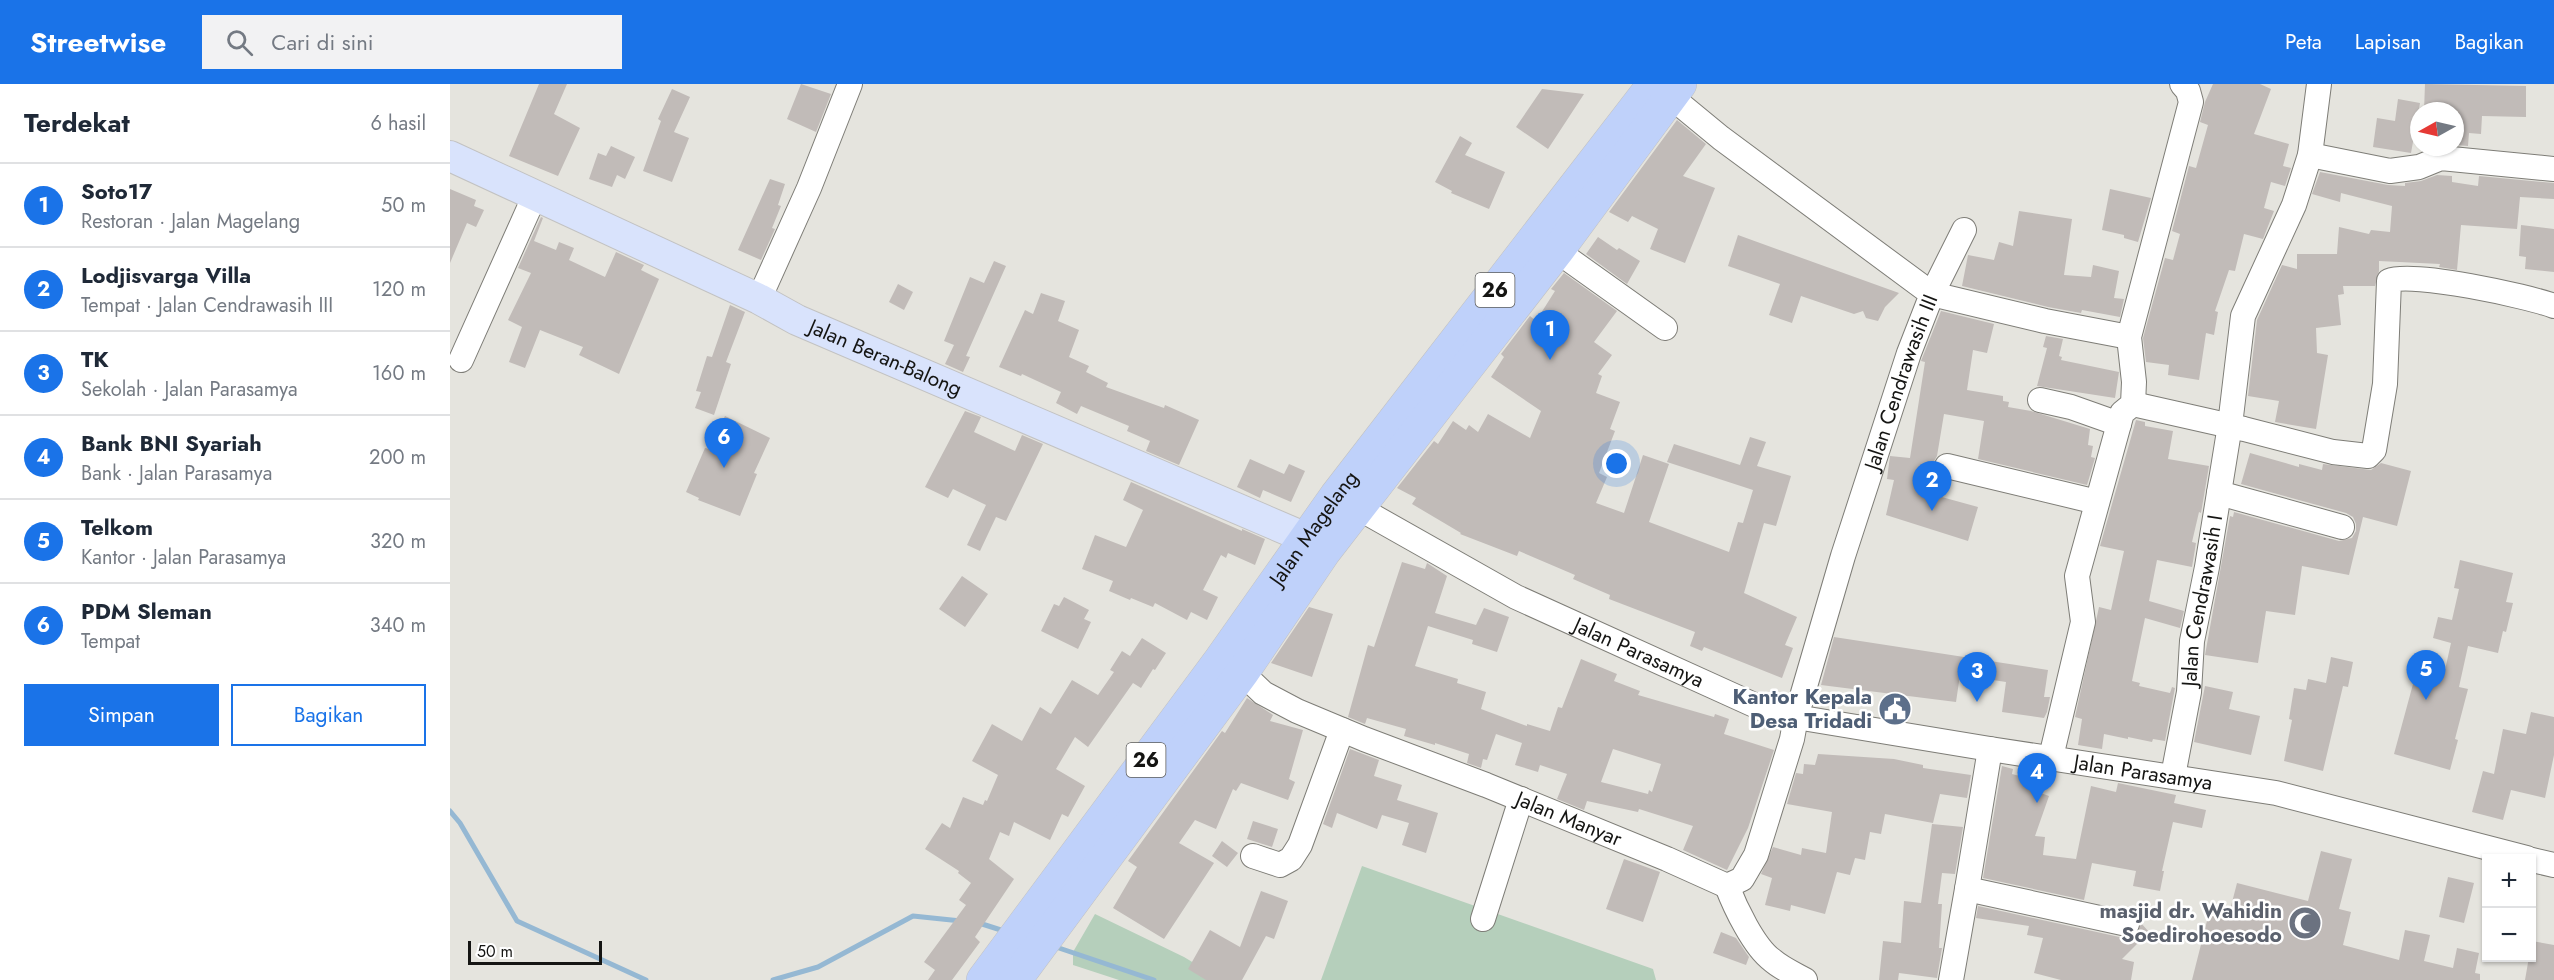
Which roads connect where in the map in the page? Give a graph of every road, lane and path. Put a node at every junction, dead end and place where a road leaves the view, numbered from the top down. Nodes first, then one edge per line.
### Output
1 (850, 84) edge
2 (2182, 84) edge
3 (2319, 84) edge
4 (1668, 88) edge
5 (2310, 155) junction
6 (450, 156) edge
7 (2554, 169) edge
8 (534, 195) junction
9 (1964, 230) dead end
10 (1557, 251) junction
11 (1932, 294) junction
12 (759, 299) junction
13 (2554, 306) edge
14 (1665, 328) dead end
15 (2129, 337) junction
16 (461, 360) dead end
17 (2040, 400) dead end
18 (2133, 404) junction
19 (2119, 424) junction
20 (2230, 425) junction
21 (1947, 466) dead end
22 (2219, 494) junction
23 (1348, 502) junction
24 (2097, 502) junction
25 (2342, 527) dead end
26 (1315, 545) junction
27 (1242, 673) junction
28 (1796, 717) junction
29 (1342, 730) junction
30 (1990, 749) junction
31 (2051, 757) junction
32 (2173, 776) junction
33 (1521, 800) junction
34 (2512, 854) edge
35 (1253, 856) dead end
36 (2536, 861) edge
37 (2554, 865) edge
38 (1727, 886) junction
39 (1967, 889) junction
40 (1484, 919) dead end
41 (2127, 924) dead end
42 (983, 980) edge
43 (1014, 980) edge
44 (1805, 980) edge
45 (1951, 980) edge

1 - 12 street
2 - 15 street
3 - 5 street, Jalan Cendrawasih I
4 - 10 highway, Jalan Magelang / 26
4 - 11 street, Jalan Cendrawasih III
4 - 23 highway, Jalan Magelang / 26
5 - 7 street
5 - 20 street, Jalan Cendrawasih I
6 - 8 main road, Jalan Beran-Balong
8 - 12 main road, Jalan Beran-Balong
8 - 16 street
9 - 11 street
10 - 14 street
10 - 23 highway, Jalan Magelang / 26
11 - 15 street
11 - 28 street, Jalan Cendrawasih III
12 - 26 main road, Jalan Beran-Balong
13 - 20 street
15 - 18 street
17 - 19 street
18 - 19 street
18 - 20 street
19 - 24 street
20 - 22 street, Jalan Cendrawasih I
21 - 24 street
22 - 25 street
22 - 32 street, Jalan Cendrawasih I
23 - 26 highway, Jalan Magelang / 26
23 - 28 street, Jalan Parasamya
24 - 31 street
26 - 27 highway, Jalan Magelang / 26
26 - 42 highway, Jalan Magelang / 26
27 - 29 street, Jalan Manyar
27 - 43 highway, Jalan Magelang / 26
28 - 30 street, Jalan Parasamya
28 - 38 street
29 - 33 street, Jalan Manyar
29 - 35 street
30 - 31 street, Jalan Parasamya
30 - 39 street
31 - 32 street, Jalan Parasamya
32 - 34 street, Jalan Parasamya
33 - 38 street, Jalan Manyar
33 - 40 street
36 - 37 street
38 - 44 street
39 - 41 street
39 - 45 street

